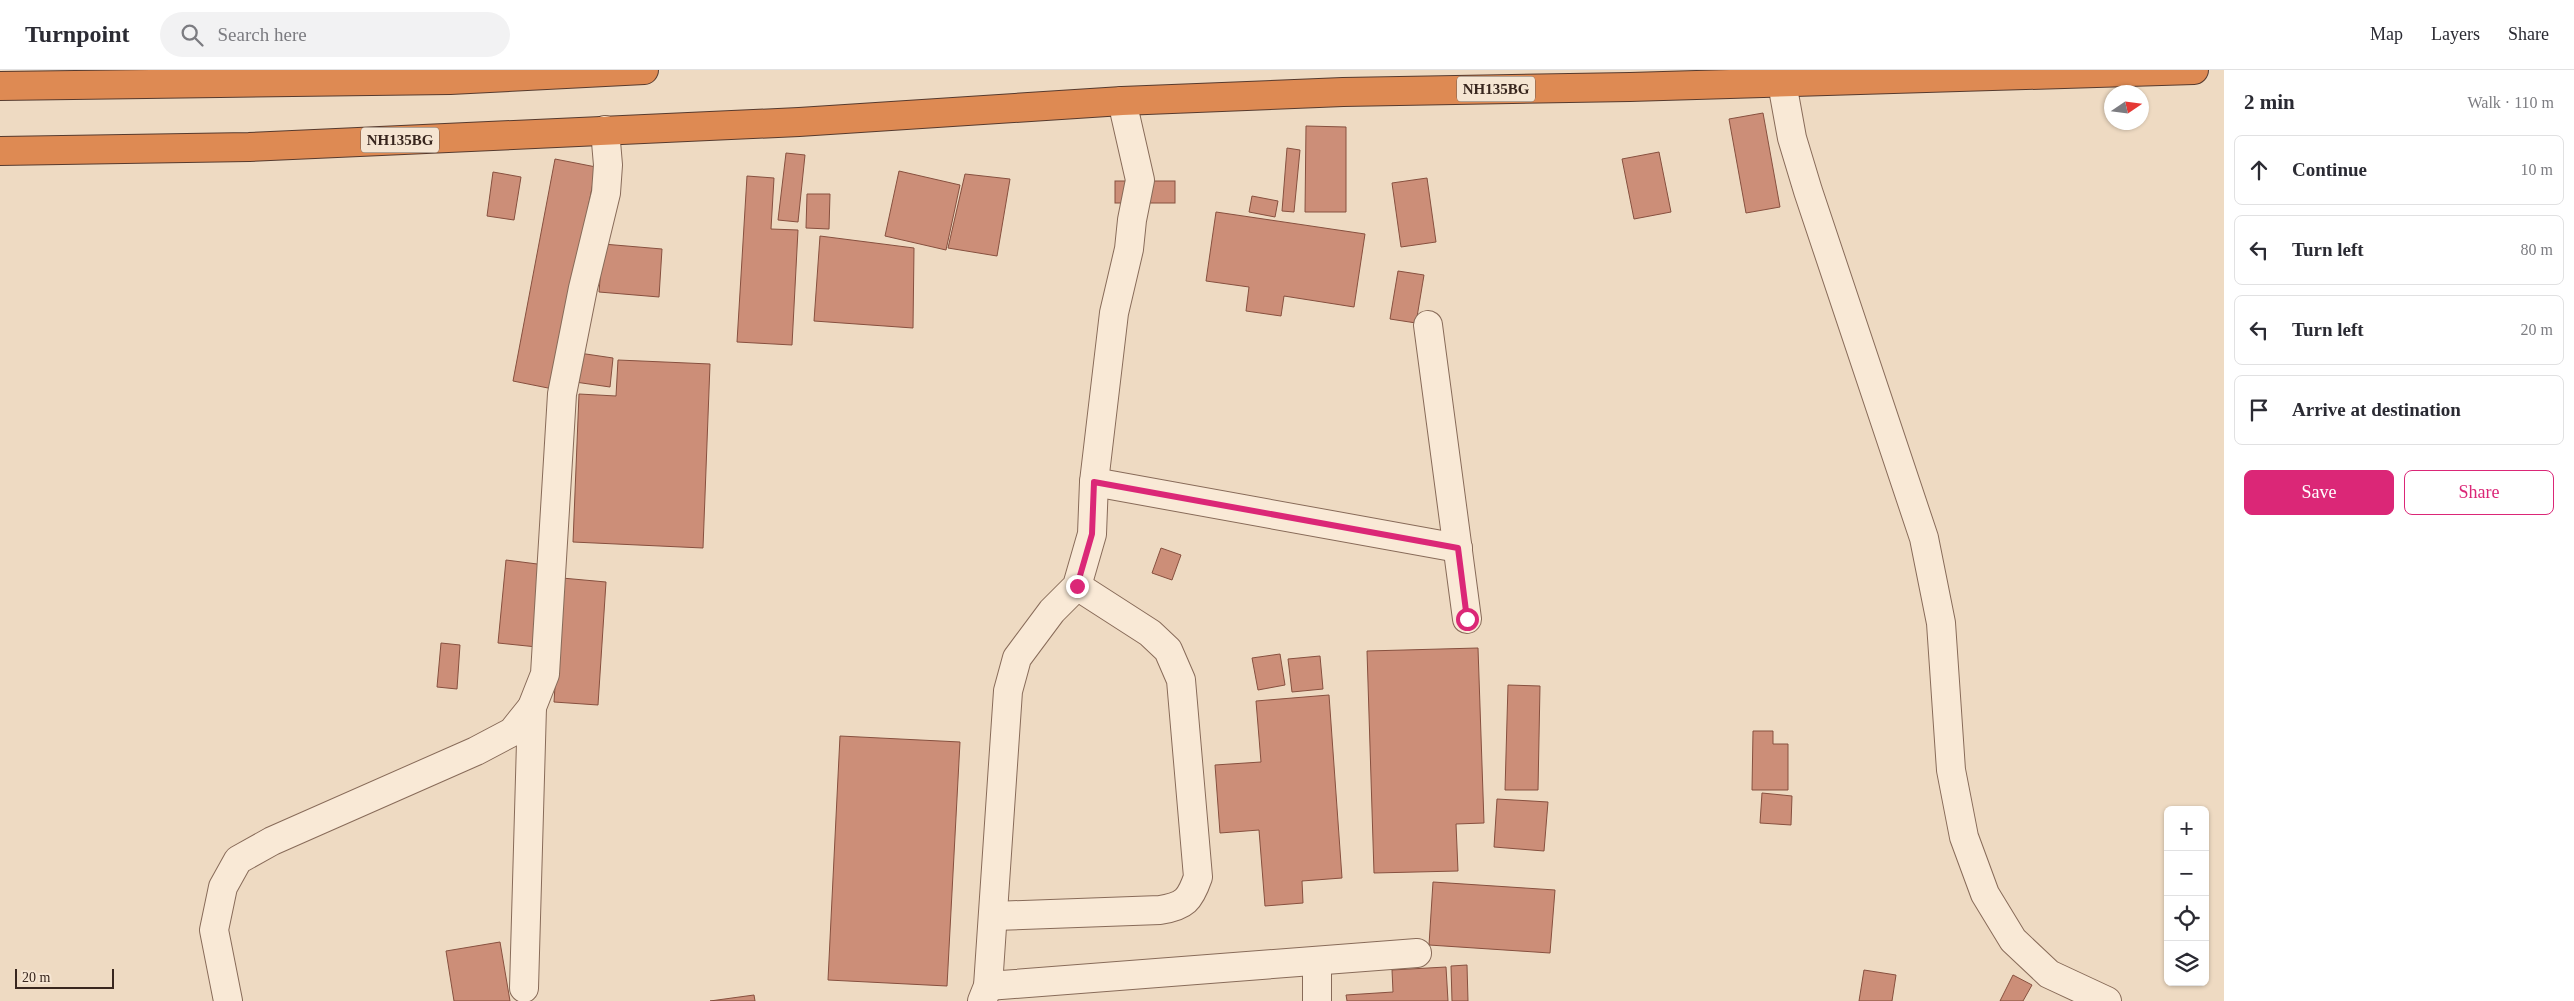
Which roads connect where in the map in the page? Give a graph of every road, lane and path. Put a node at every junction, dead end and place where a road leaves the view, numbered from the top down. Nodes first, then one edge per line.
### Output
1 (644, 70) edge
2 (2194, 70) edge
3 (599, 72) edge
4 (1782, 82) junction
5 (0, 86) edge
6 (1122, 101) junction
7 (605, 130) junction
8 (0, 151) edge
9 (1428, 325) dead end
10 (1094, 482) junction
11 (1458, 548) junction
12 (1077, 586) junction
13 (1467, 619) dead end
14 (532, 707) junction
15 (994, 916) junction
16 (1417, 953) dead end
17 (1317, 961) junction
18 (524, 988) dead end
19 (985, 994) edge
20 (228, 1001) edge
21 (1317, 1001) edge
22 (2107, 1001) edge

1 - 3 highway
2 - 4 highway, NH135BG
3 - 5 highway
4 - 6 highway, NH135BG
4 - 22 street
6 - 7 highway, NH135BG
6 - 10 street
7 - 8 highway, NH135BG
7 - 14 street
9 - 11 street
10 - 11 street
10 - 12 street
11 - 13 street
12 - 15 street
12 - 15 street
14 - 18 street
14 - 20 street
15 - 19 street
16 - 17 street
17 - 19 street
17 - 21 street

